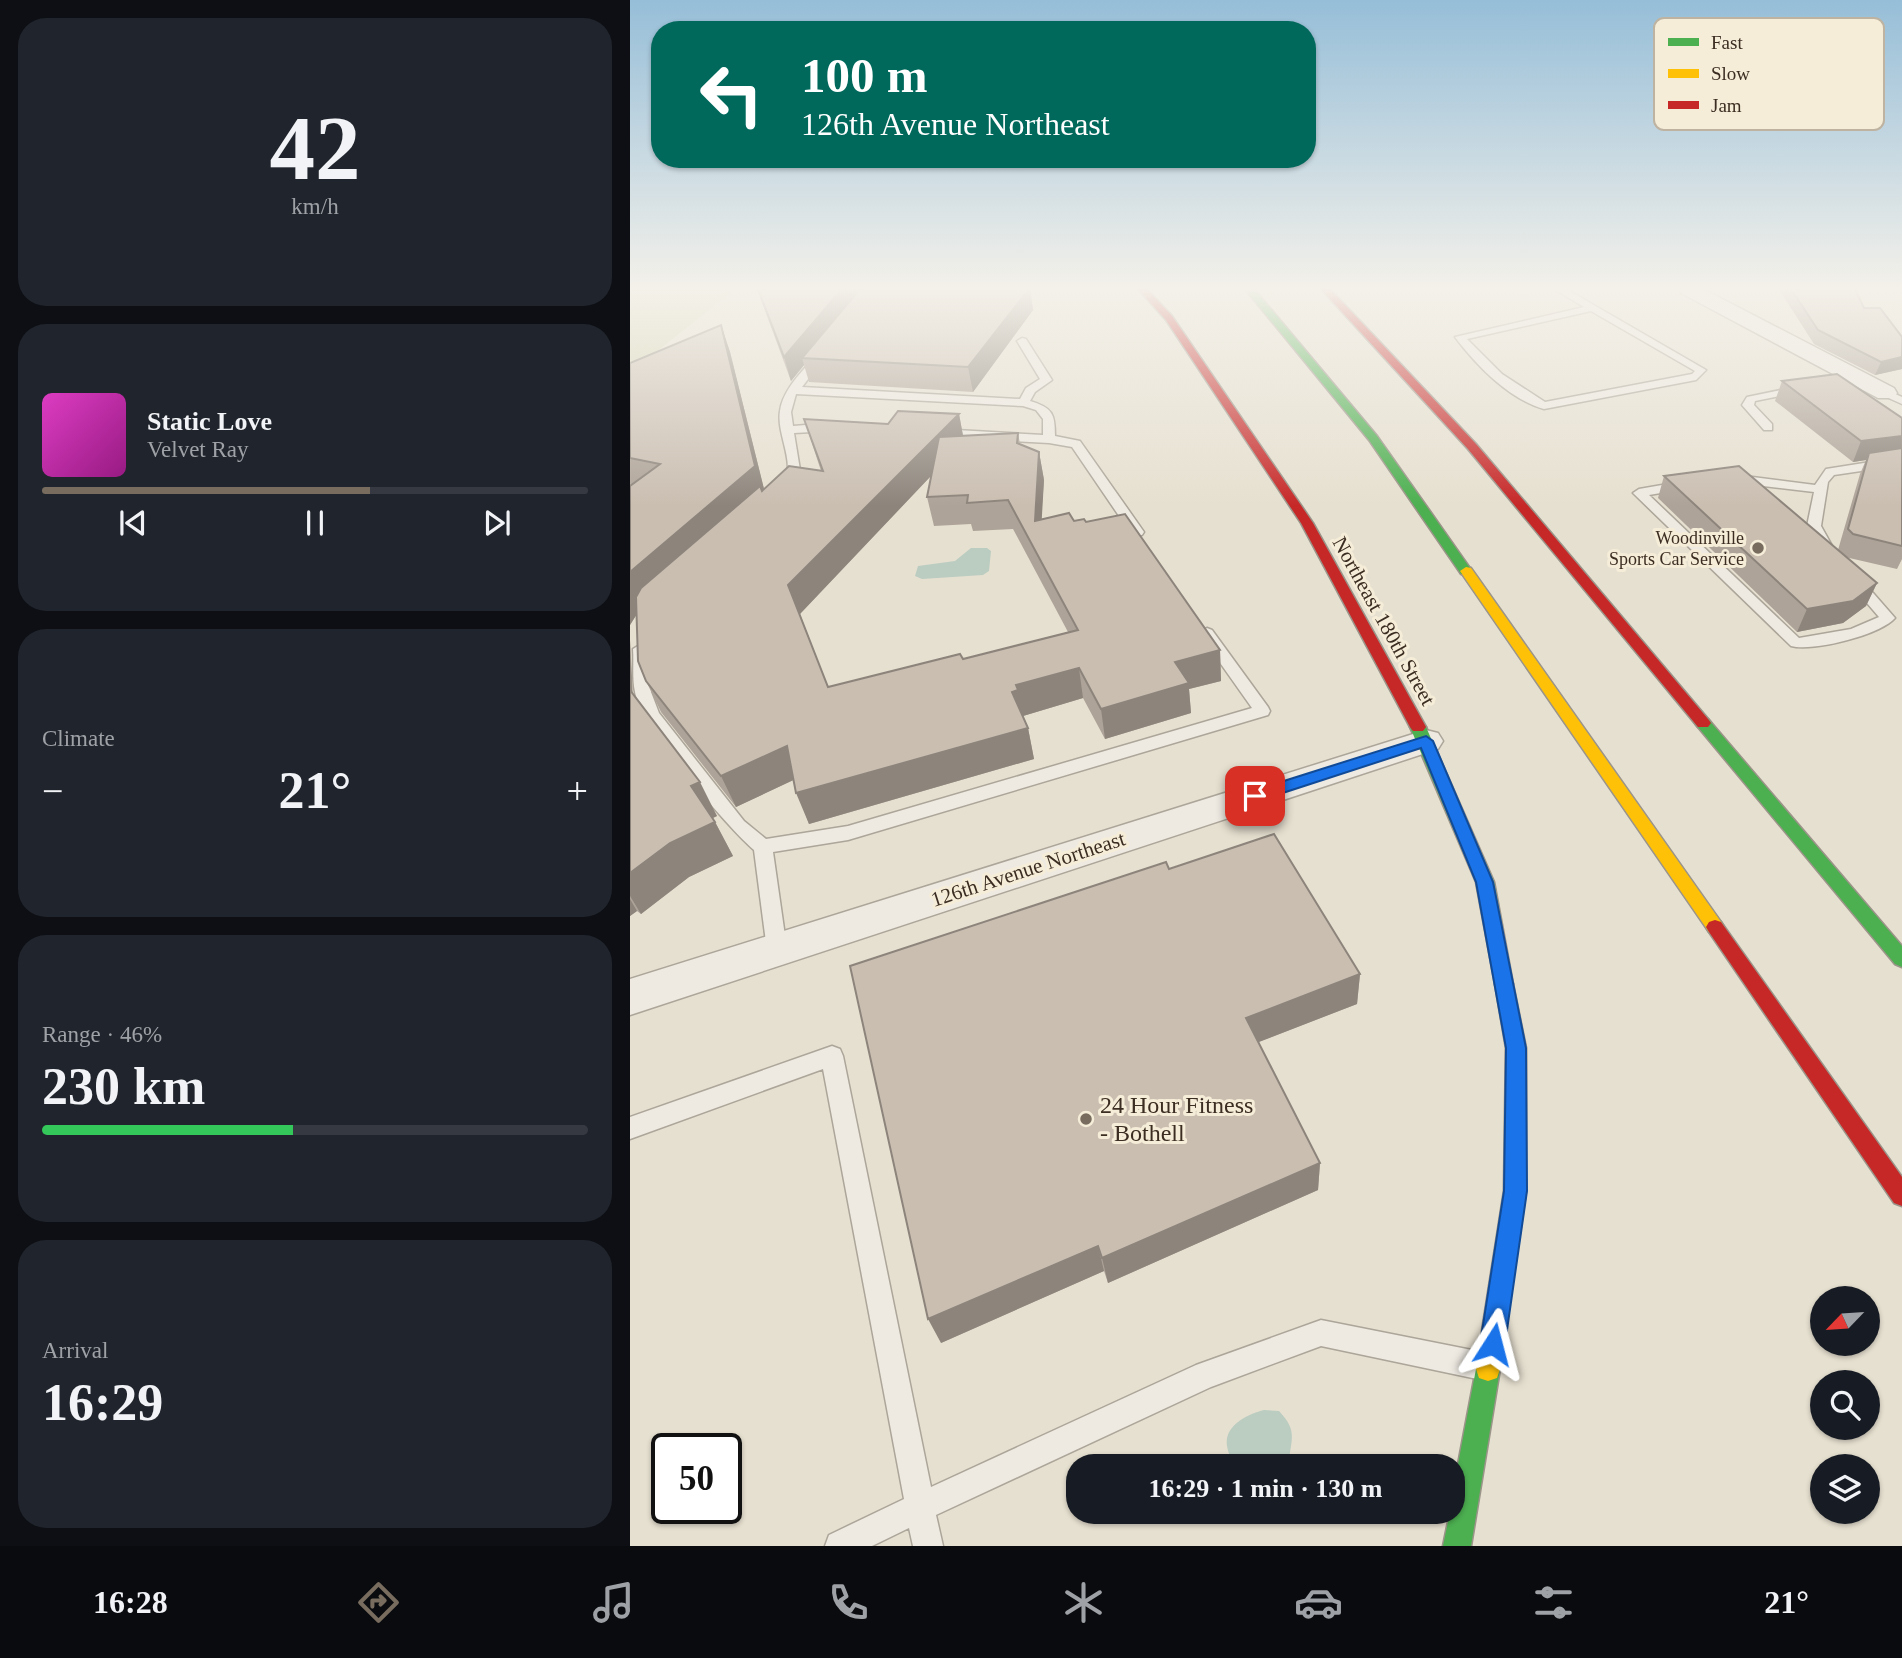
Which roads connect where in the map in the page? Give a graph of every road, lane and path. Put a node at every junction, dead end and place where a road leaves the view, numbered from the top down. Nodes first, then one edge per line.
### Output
1 (817, 361) edge
2 (1034, 361) edge
3 (1198, 361) edge
4 (1309, 361) edge
5 (1396, 361) edge
6 (1484, 361) edge
7 (1686, 361) edge
8 (1826, 361) edge
9 (1858, 378) junction
10 (1832, 383) edge
11 (1807, 388) edge
12 (794, 390) junction
13 (1894, 397) edge
14 (1024, 403) junction
15 (1768, 427) dead end
16 (843, 428) edge
17 (786, 430) junction
18 (926, 432) edge
19 (1049, 439) junction
20 (1902, 461) edge
21 (1725, 480) edge
22 (1701, 482) edge
23 (1820, 489) junction
24 (780, 494) edge
25 (1146, 544) edge
26 (1200, 622) edge
27 (641, 639) edge
28 (1426, 741) junction
29 (763, 847) junction
30 (777, 950) junction
31 (1902, 958) edge
32 (630, 997) edge
33 (630, 1128) edge
34 (1902, 1195) edge
35 (1491, 1356) junction
36 (920, 1507) junction
37 (841, 1546) edge
38 (928, 1546) edge
39 (1457, 1546) edge

1 - 12 lane
2 - 14 lane
3 - 28 main road, Northeast 180th Street
4 - 34 main road
5 - 31 main road
6 - 7 lane
8 - 9 street
9 - 10 lane
9 - 13 street
11 - 15 lane
12 - 14 lane
12 - 17 lane
14 - 19 lane
16 - 17 lane
17 - 24 lane
18 - 19 lane
19 - 25 lane
20 - 23 lane
21 - 23 lane
22 - 23 lane
26 - 29 lane
27 - 29 lane
28 - 30 street, 126th Avenue Northeast
28 - 35 main road, Northeast 180th Street
29 - 30 lane
30 - 32 street, 126th Avenue Northeast
33 - 36 lane
35 - 36 lane
35 - 39 main road, Northeast 180th Street
36 - 37 lane
36 - 38 lane

